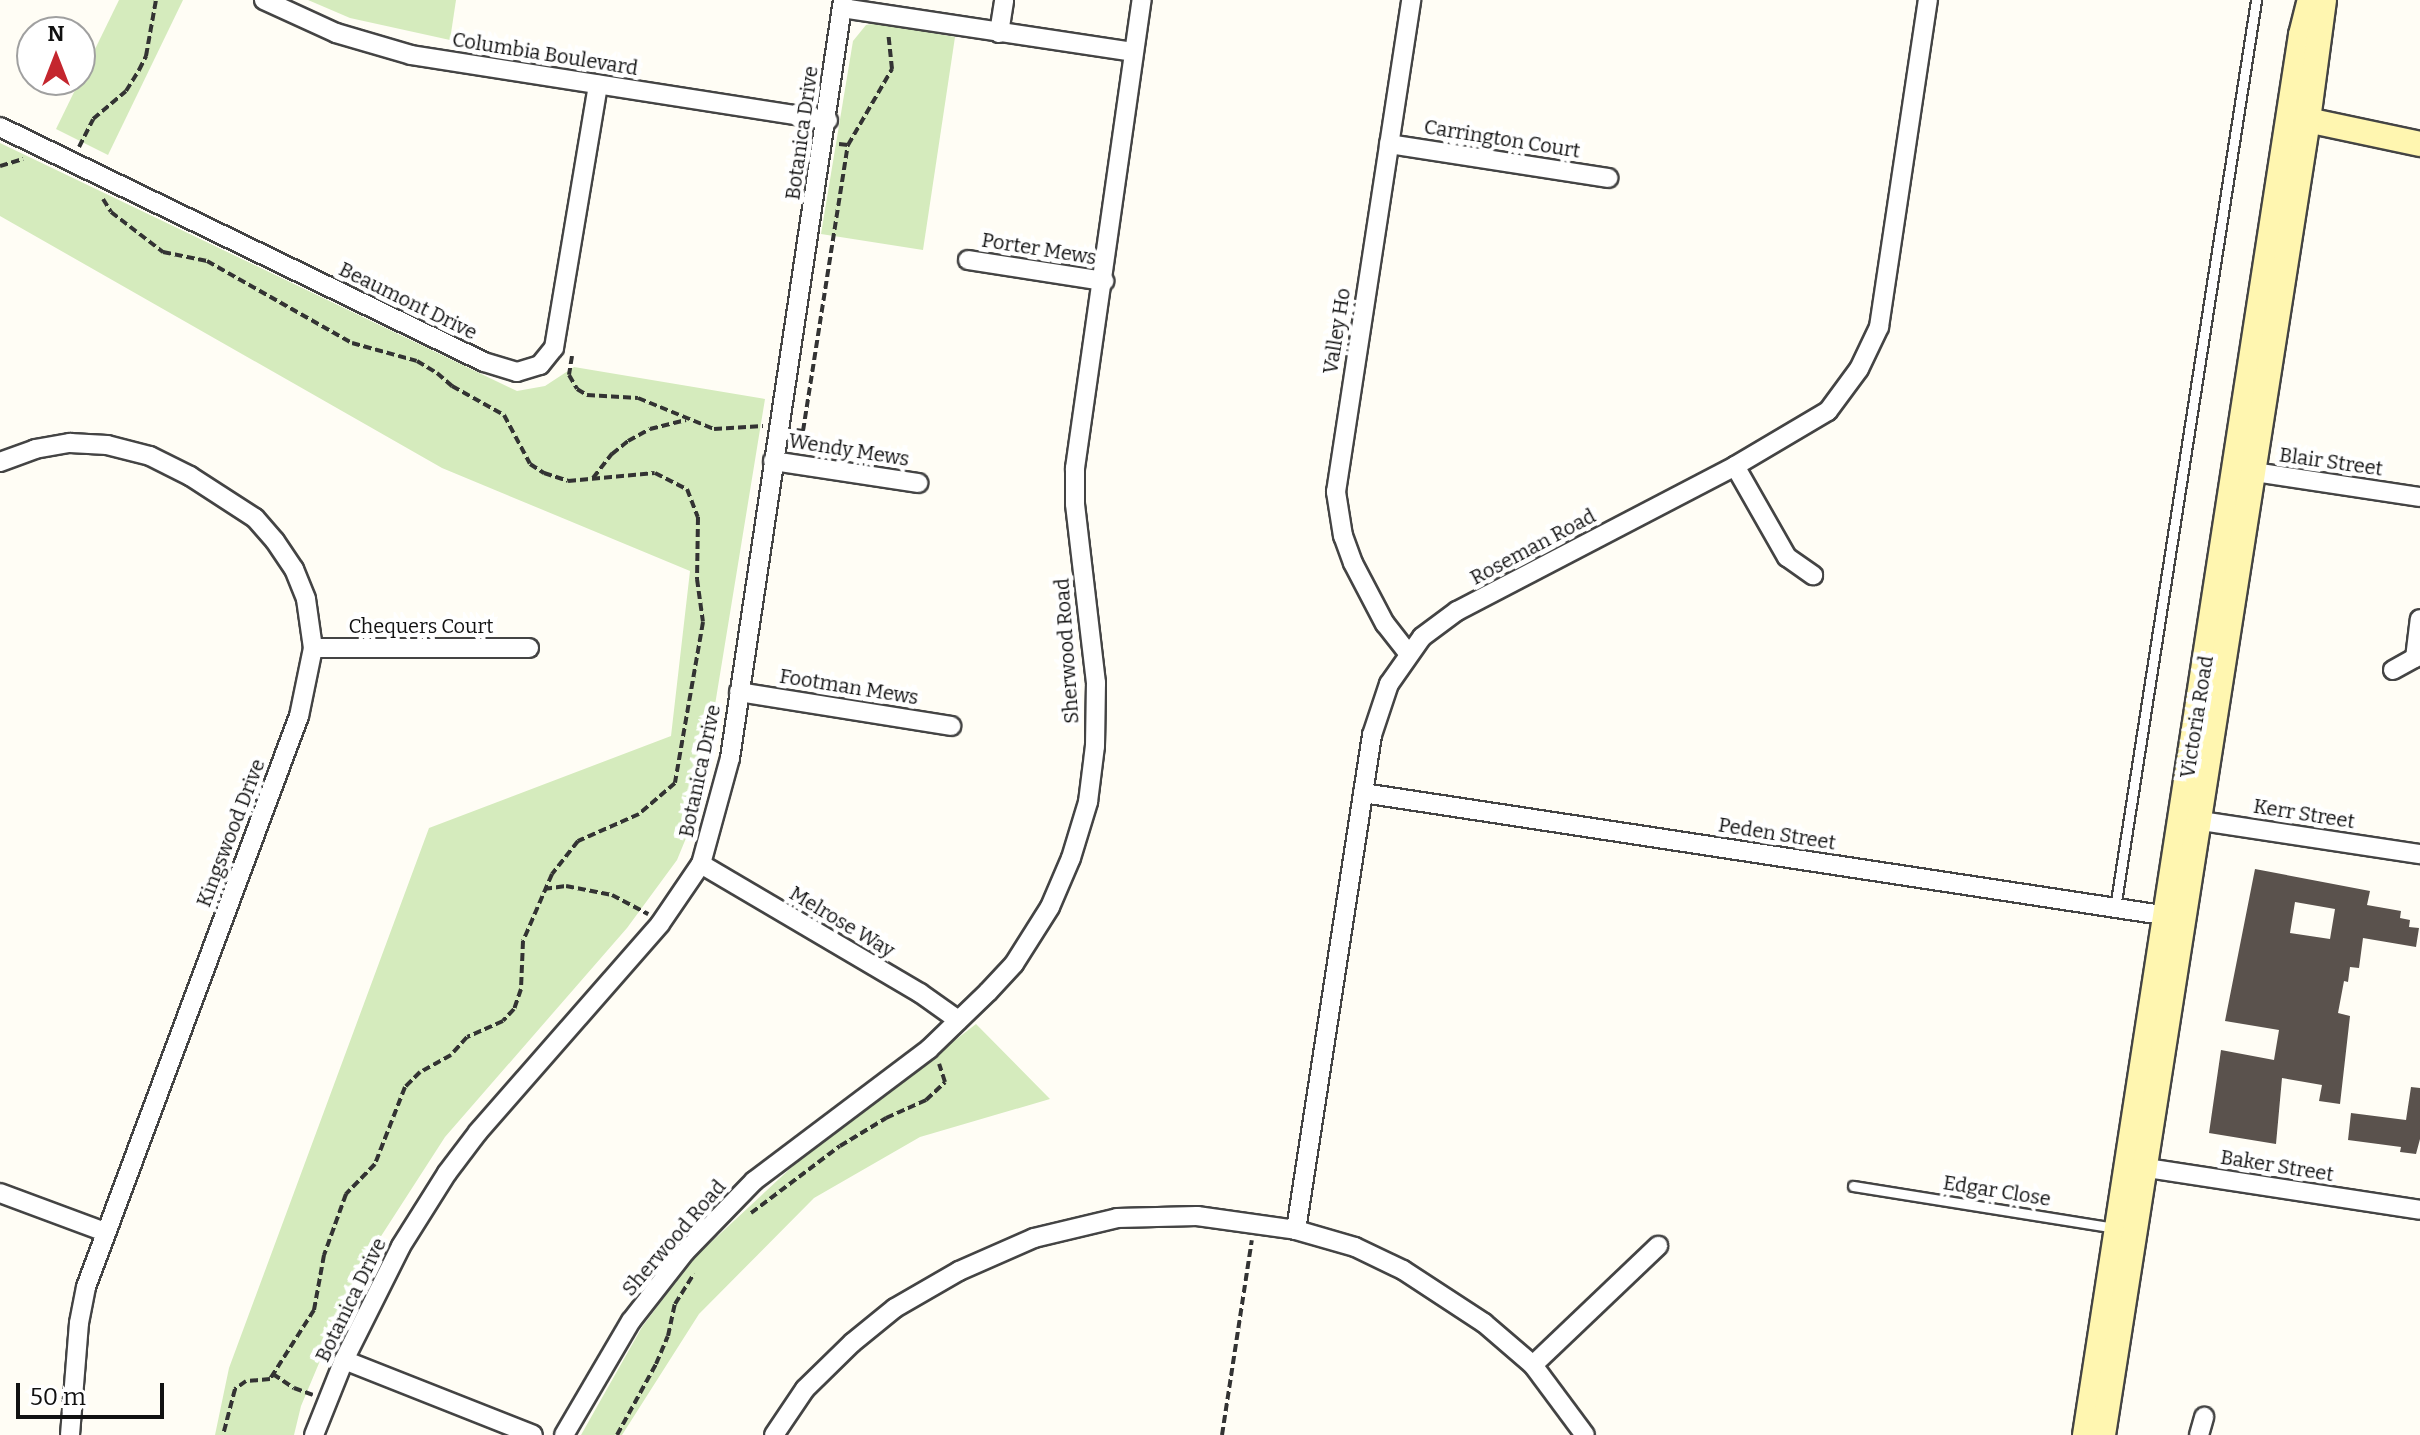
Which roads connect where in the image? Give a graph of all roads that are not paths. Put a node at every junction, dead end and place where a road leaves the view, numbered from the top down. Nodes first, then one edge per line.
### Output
1 (264, 0) edge
2 (1004, 0) edge
3 (1142, 0) edge
4 (1411, 0) edge
5 (1928, 0) edge
6 (2256, 0) edge
7 (2310, 0) edge
8 (2324, 0) edge
9 (842, 4) edge
10 (999, 33) junction
11 (1133, 52) junction
12 (598, 85) junction
13 (828, 120) junction
14 (2298, 125) junction
15 (0, 127) edge
16 (1389, 144) junction
17 (2420, 144) edge
18 (1608, 178) dead end
19 (968, 260) dead end
20 (1104, 281) junction
21 (773, 461) junction
22 (0, 462) edge
23 (1735, 466) junction
24 (2244, 471) junction
25 (918, 483) dead end
26 (2420, 497) edge
27 (1813, 575) dead end
28 (2420, 619) edge
29 (313, 648) junction
30 (529, 648) dead end
31 (1408, 653) junction
32 (2393, 670) dead end
33 (739, 692) junction
34 (951, 726) dead end
35 (1363, 793) junction
36 (2190, 819) junction
37 (2420, 854) edge
38 (701, 864) junction
39 (2115, 908) junction
40 (2175, 917) junction
41 (958, 1020) junction
42 (2136, 1166) junction
43 (1853, 1186) dead end
44 (0, 1193) edge
45 (2420, 1210) edge
46 (2126, 1229) junction
47 (1296, 1230) junction
48 (105, 1232) junction
49 (1658, 1246) dead end
50 (344, 1360) junction
51 (1533, 1365) junction
52 (70, 1435) edge
53 (314, 1435) edge
54 (533, 1435) edge
55 (564, 1435) edge
56 (774, 1435) edge
57 (1585, 1435) edge
58 (2085, 1435) edge
59 (2103, 1435) edge

1 - 12 street, Columbia Boulevard
2 - 10 street
3 - 11 street, Sherwood Road
4 - 16 street, Valley Ho
5 - 23 street, Roseman Road
6 - 39 lane
7 - 14 main road, Victoria Road
8 - 14 main road, Victoria Road
9 - 10 street
9 - 13 street, Botanica Drive
10 - 11 street
11 - 20 street, Sherwood Road
12 - 13 street, Columbia Boulevard
12 - 15 street, Beaumont Drive
13 - 21 street, Botanica Drive
14 - 17 main road
14 - 24 main road, Victoria Road
16 - 18 street, Carrington Court
16 - 31 street, Valley Ho
19 - 20 street, Porter Mews
20 - 41 street, Sherwood Road
21 - 25 street, Wendy Mews
21 - 33 street, Botanica Drive
22 - 29 street, Kingswood Drive
23 - 27 street
23 - 31 street, Roseman Road
24 - 26 street, Blair Street
24 - 36 main road, Victoria Road
28 - 32 street
29 - 30 street, Chequers Court
29 - 48 street, Kingswood Drive
31 - 35 street, Roseman Road
33 - 34 street, Footman Mews
33 - 38 street, Botanica Drive
35 - 39 street, Peden Street
35 - 47 street, Roseman Road
36 - 37 street, Kerr Street
36 - 40 main road, Victoria Road
38 - 41 street, Melrose Way
38 - 50 street, Botanica Drive
39 - 40 street, Peden Street
40 - 42 main road, Victoria Road
41 - 55 street, Sherwood Road
42 - 45 street, Baker Street
42 - 46 main road, Victoria Road
43 - 46 lane, Edgar Close
44 - 48 street
46 - 58 main road, Victoria Road
46 - 59 main road, Victoria Road
47 - 51 street
47 - 56 street
48 - 52 street, Kingswood Drive
49 - 51 street
50 - 53 street, Botanica Drive
50 - 54 street
51 - 57 street

